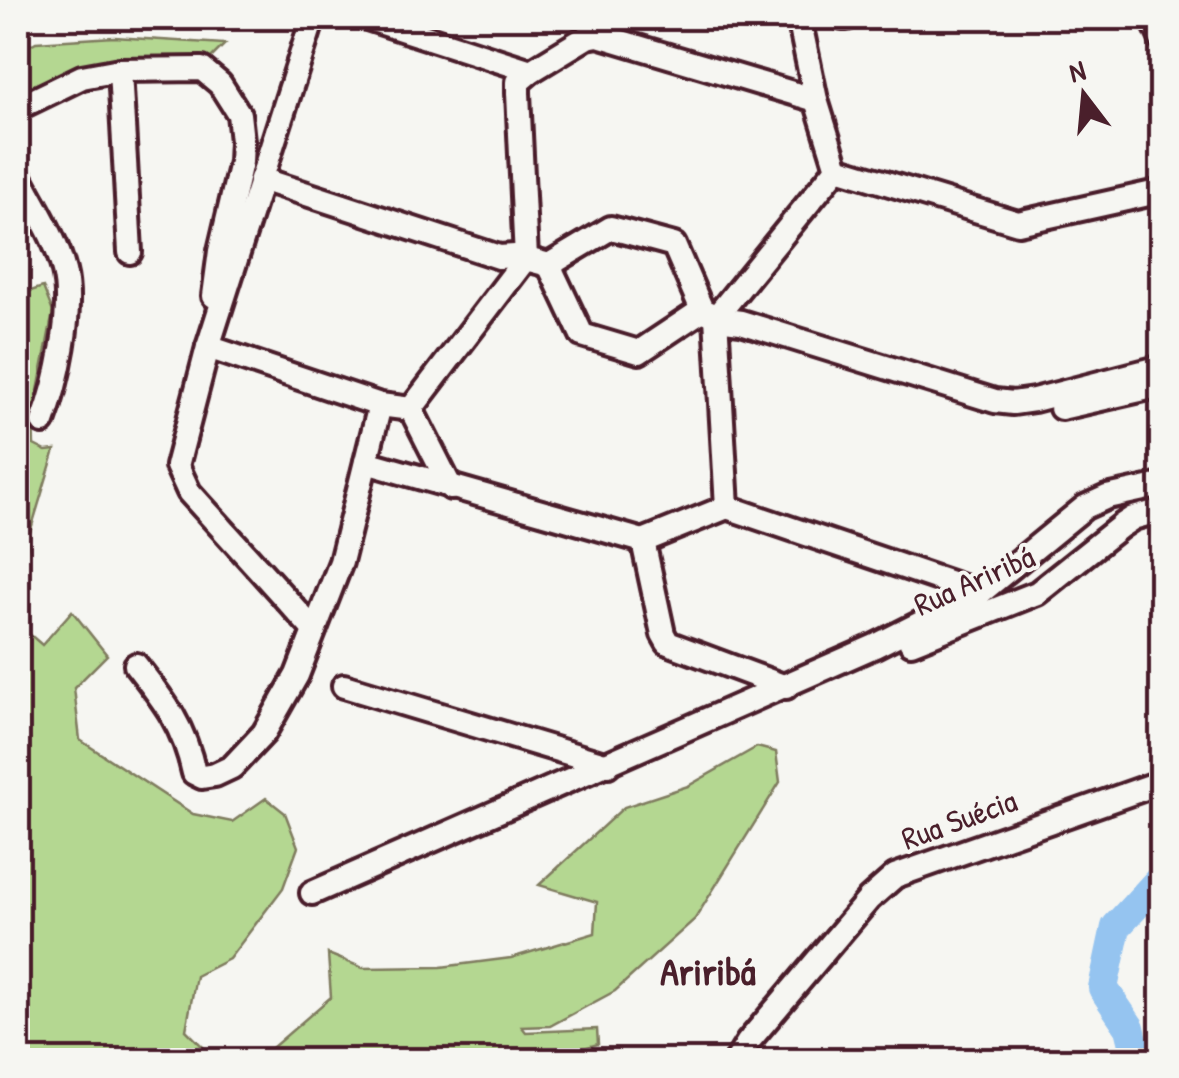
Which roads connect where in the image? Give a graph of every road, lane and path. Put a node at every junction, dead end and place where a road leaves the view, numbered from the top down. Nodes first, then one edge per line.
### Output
1 (312, 18) edge
2 (368, 18) edge
3 (799, 18) edge
4 (1152, 18) edge
5 (1162, 40) edge
6 (120, 70) junction
7 (531, 70) junction
8 (816, 100) junction
9 (18, 108) edge
10 (837, 168) junction
11 (18, 173) edge
12 (263, 174) junction
13 (1162, 191) edge
14 (130, 252) dead end
15 (520, 257) junction
16 (549, 266) junction
17 (714, 316) junction
18 (210, 342) junction
19 (1162, 367) edge
20 (1162, 385) edge
21 (380, 405) junction
22 (411, 409) junction
23 (43, 422) dead end
24 (366, 462) junction
25 (1162, 485) edge
26 (451, 488) junction
27 (727, 506) junction
28 (1162, 510) edge
29 (642, 541) junction
30 (980, 593) junction
31 (312, 629) junction
32 (911, 642) dead end
33 (136, 665) dead end
34 (344, 686) dead end
35 (786, 687) junction
36 (608, 765) junction
37 (1162, 782) edge
38 (312, 892) dead end
39 (737, 1060) edge

1 - 12 street
2 - 7 street
3 - 8 street
4 - 5 street
6 - 9 street
6 - 14 street
6 - 18 street
7 - 8 street
7 - 15 street
8 - 10 street
10 - 13 street
10 - 17 street
11 - 23 street
12 - 15 street
12 - 18 street
15 - 16 street
15 - 22 street
16 - 17 street
16 - 17 street
17 - 19 street
17 - 20 street
17 - 27 street
18 - 21 street
18 - 31 street
21 - 22 street
21 - 24 street
22 - 26 street
24 - 26 street
24 - 31 street
25 - 30 street
26 - 29 street
27 - 29 street
27 - 30 street
28 - 32 street, Rua Ariribá
29 - 35 street
30 - 35 street
31 - 33 street
34 - 36 street
35 - 36 street
36 - 38 street
37 - 39 street, Rua Suécia

